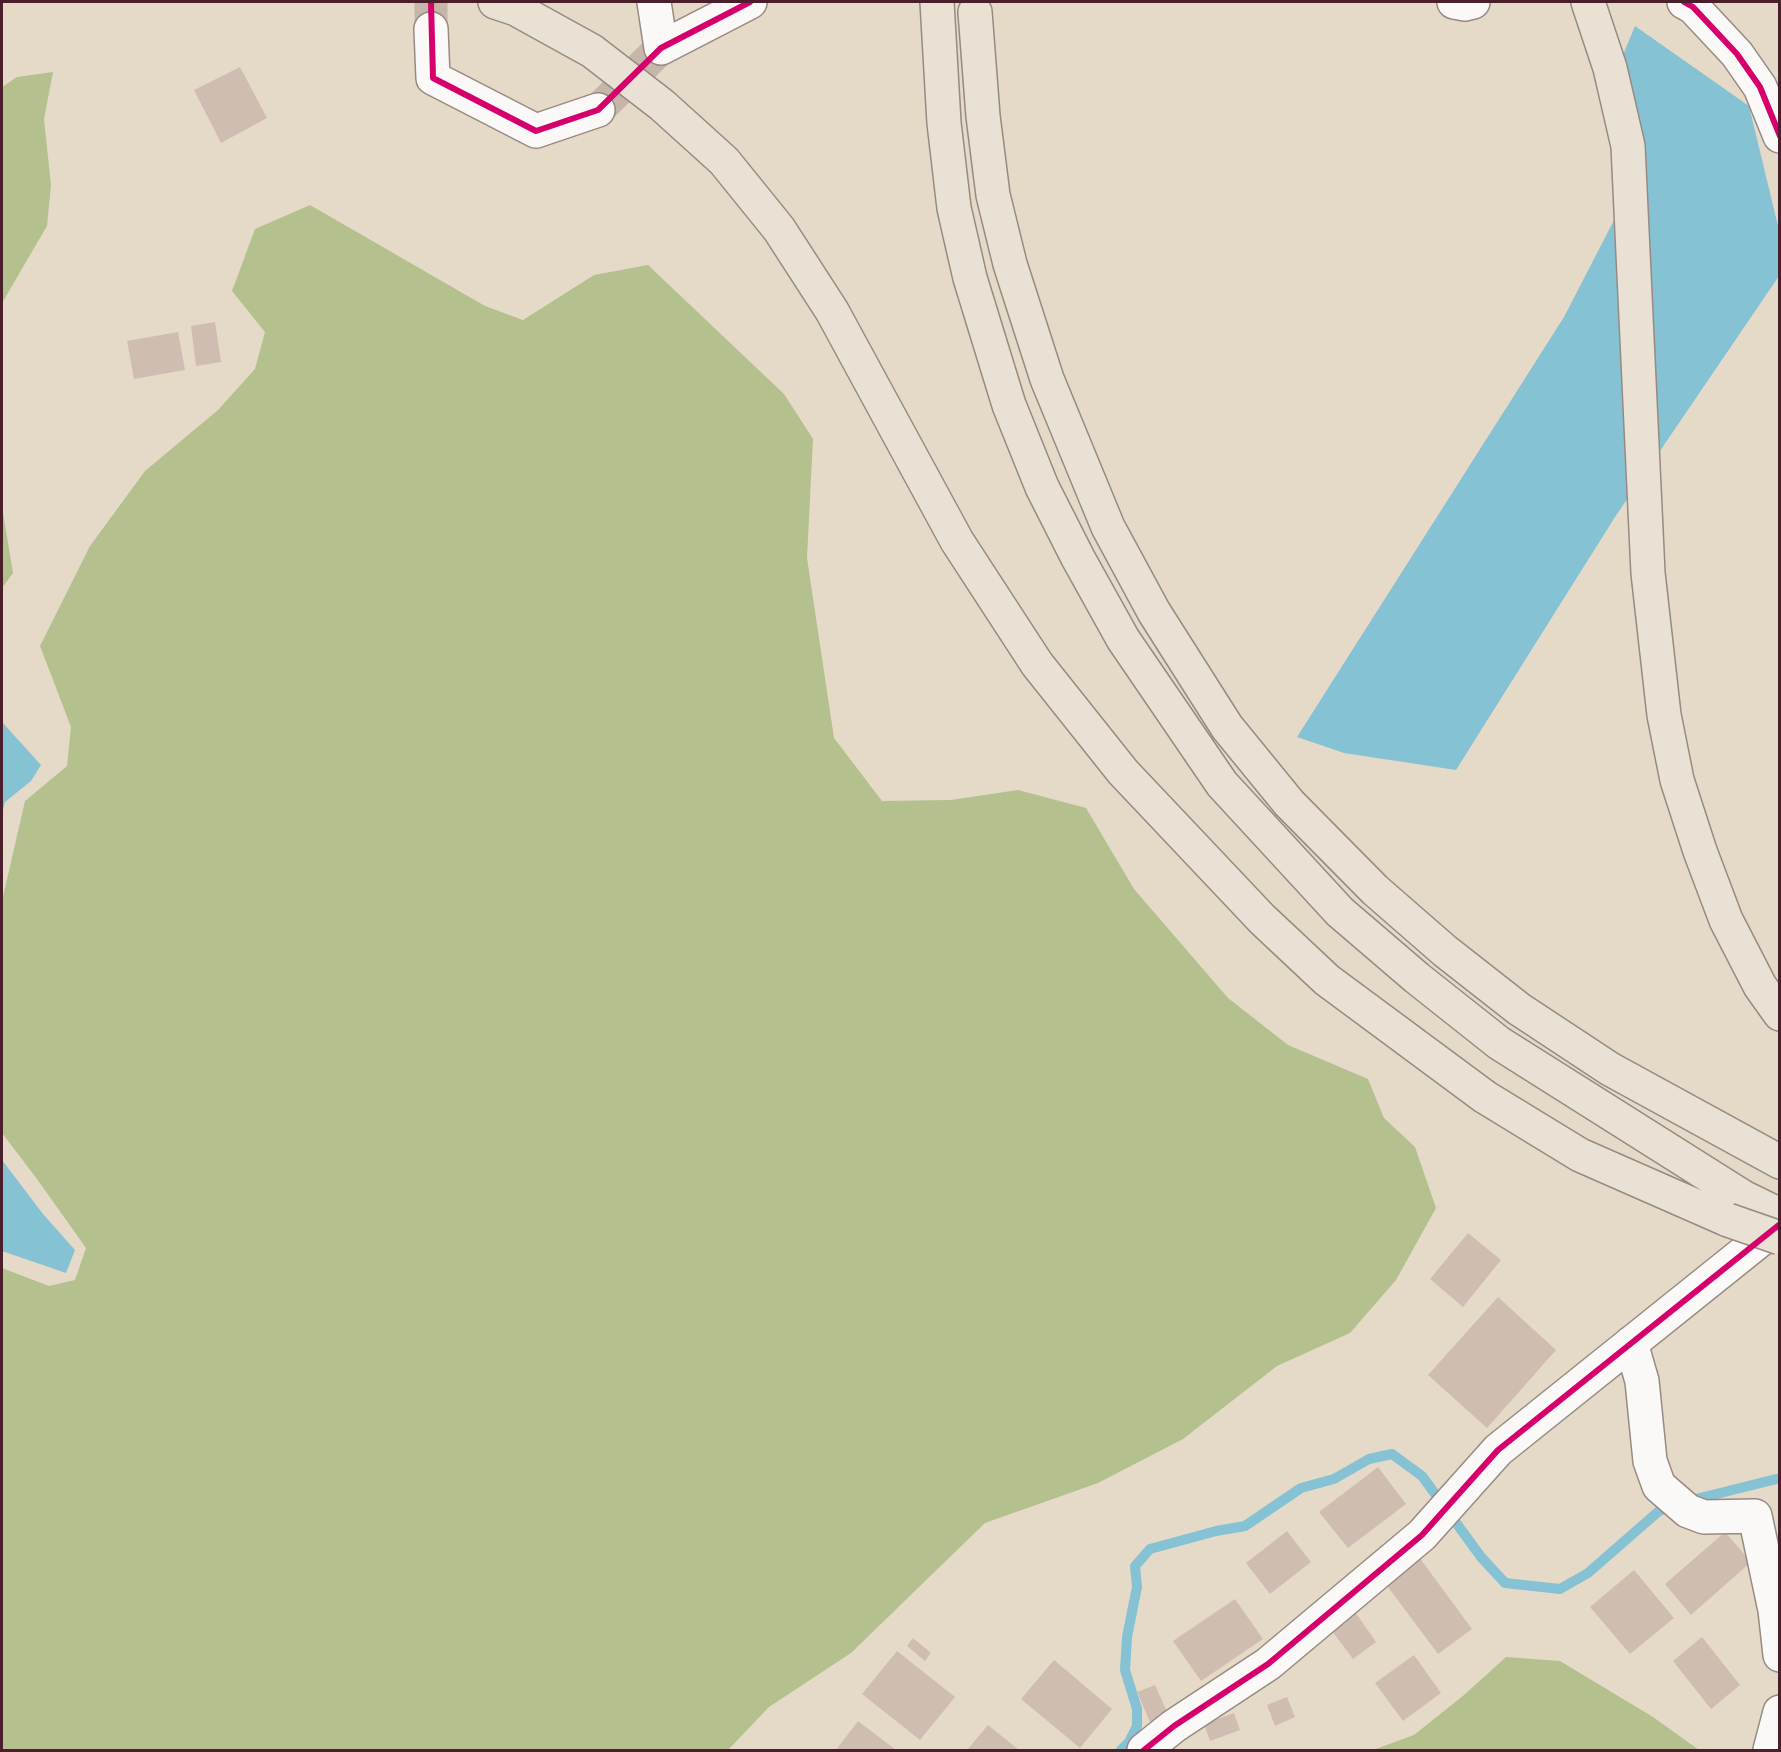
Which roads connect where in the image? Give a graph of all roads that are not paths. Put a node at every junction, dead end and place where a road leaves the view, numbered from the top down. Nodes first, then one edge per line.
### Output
1 (495, 2) edge
2 (654, 2) edge
3 (750, 2) edge
4 (937, 2) edge
5 (1454, 2) edge
6 (1473, 2) edge
7 (1588, 2) edge
8 (1684, 2) edge
9 (975, 12) dead end
10 (431, 29) tunnel mouth
11 (598, 110) tunnel mouth
12 (1779, 136) edge
13 (1779, 1014) edge
14 (1772, 1158) edge
15 (1735, 1208) junction
16 (1779, 1215) edge
17 (1779, 1224) edge
18 (1779, 1238) edge
19 (1630, 1343) junction
20 (1777, 1610) edge
21 (1779, 1655) edge
22 (1779, 1712) edge
23 (1144, 1750) edge
24 (1770, 1750) edge

1 - 15 highway
2 - 3 street
4 - 15 highway
5 - 6 street
7 - 13 highway
8 - 12 street
9 - 14 highway
10 - 11 street
15 - 16 highway
15 - 18 highway, bridge
17 - 19 street
19 - 20 street
19 - 23 street
20 - 21 street
22 - 24 street

